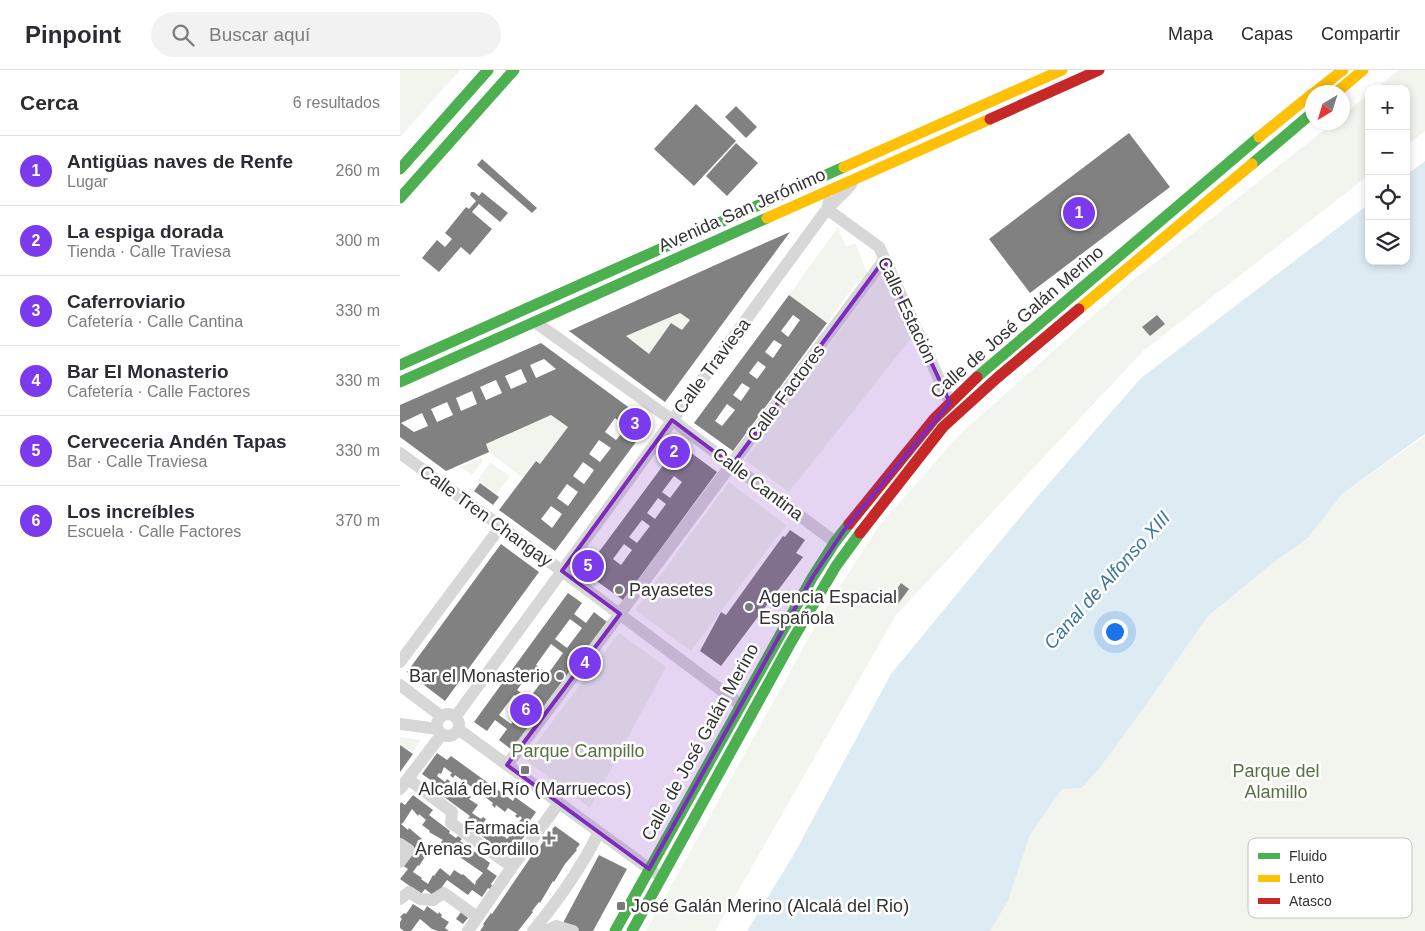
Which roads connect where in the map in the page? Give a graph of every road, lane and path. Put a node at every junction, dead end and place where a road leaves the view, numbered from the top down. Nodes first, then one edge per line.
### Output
1 (488, 70) edge
2 (514, 70) edge
3 (1062, 70) edge
4 (1099, 70) edge
5 (1343, 70) edge
6 (1363, 70) edge
7 (1324, 85) edge
8 (1345, 85) edge
9 (1305, 100) edge
10 (1305, 119) edge
11 (400, 169) edge
12 (856, 178) junction
13 (813, 181) junction
14 (825, 192) junction
15 (400, 198) edge
16 (828, 209) junction
17 (884, 260) junction
18 (534, 322) junction
19 (400, 365) edge
20 (400, 382) edge
21 (950, 403) junction
22 (672, 420) junction
23 (400, 453) edge
24 (732, 465) junction
25 (501, 526) junction
26 (835, 542) junction
27 (562, 571) junction
28 (620, 614) junction
29 (400, 662) edge
30 (400, 685) edge
31 (414, 695) junction
32 (400, 697) edge
33 (741, 705) junction
34 (441, 716) junction
35 (456, 716) junction
36 (400, 724) edge
37 (458, 729) junction
38 (440, 732) junction
39 (507, 765) junction
40 (404, 784) edge
41 (559, 803) junction
42 (599, 832) junction
43 (400, 844) edge
44 (400, 862) edge
45 (512, 867) junction
46 (649, 869) junction
47 (661, 878) junction
48 (403, 892) edge
49 (477, 917) junction
50 (468, 931) edge
51 (533, 931) edge
52 (573, 931) edge
53 (615, 931) edge
54 (632, 931) edge

1 - 11 main road
2 - 15 main road
3 - 13 main road, Avenida San Jerónimo
4 - 12 main road, Avenida San Jerónimo
5 - 7 main road, Calle de José Galán Merino
6 - 8 main road
9 - 21 main road, Calle de José Galán Merino
10 - 47 main road, Calle de José Galán Merino
12 - 14 main road, Avenida San Jerónimo
12 - 16 street, Calle Traviesa
13 - 14 street
13 - 19 main road, Avenida San Jerónimo
14 - 16 street
14 - 18 main road, Avenida San Jerónimo
16 - 17 street, Calle Estación
16 - 22 street, Calle Traviesa
17 - 21 street, Calle Estación
17 - 24 street, Calle Factores
18 - 20 main road, Avenida San Jerónimo
18 - 22 street, Calle Cantina
21 - 26 main road, Calle de José Galán Merino
22 - 24 street, Calle Cantina
22 - 27 street, Calle Traviesa
23 - 25 street, Calle Tren Changay
24 - 26 street, Calle Cantina
24 - 28 street, Calle Factores
25 - 27 street, Calle Tren Changay
25 - 29 street
26 - 33 main road, Calle de José Galán Merino
27 - 28 street, Calle Tren Changay
27 - 35 street, Calle Traviesa
28 - 33 street, Calle Tren Changay
28 - 39 street, Calle Factores
30 - 31 street
31 - 32 street
31 - 34 street
33 - 46 main road, Calle de José Galán Merino
34 - 35 street
34 - 38 street
35 - 37 street
36 - 38 street
37 - 38 street
37 - 39 street
38 - 40 street
39 - 41 street
40 - 45 street
41 - 42 street
41 - 45 street
42 - 46 street
42 - 51 street
43 - 44 street
45 - 49 street
46 - 47 street
46 - 53 main road, Calle de José Galán Merino
47 - 54 main road, Calle de José Galán Merino
48 - 49 street
49 - 50 street
51 - 52 street

